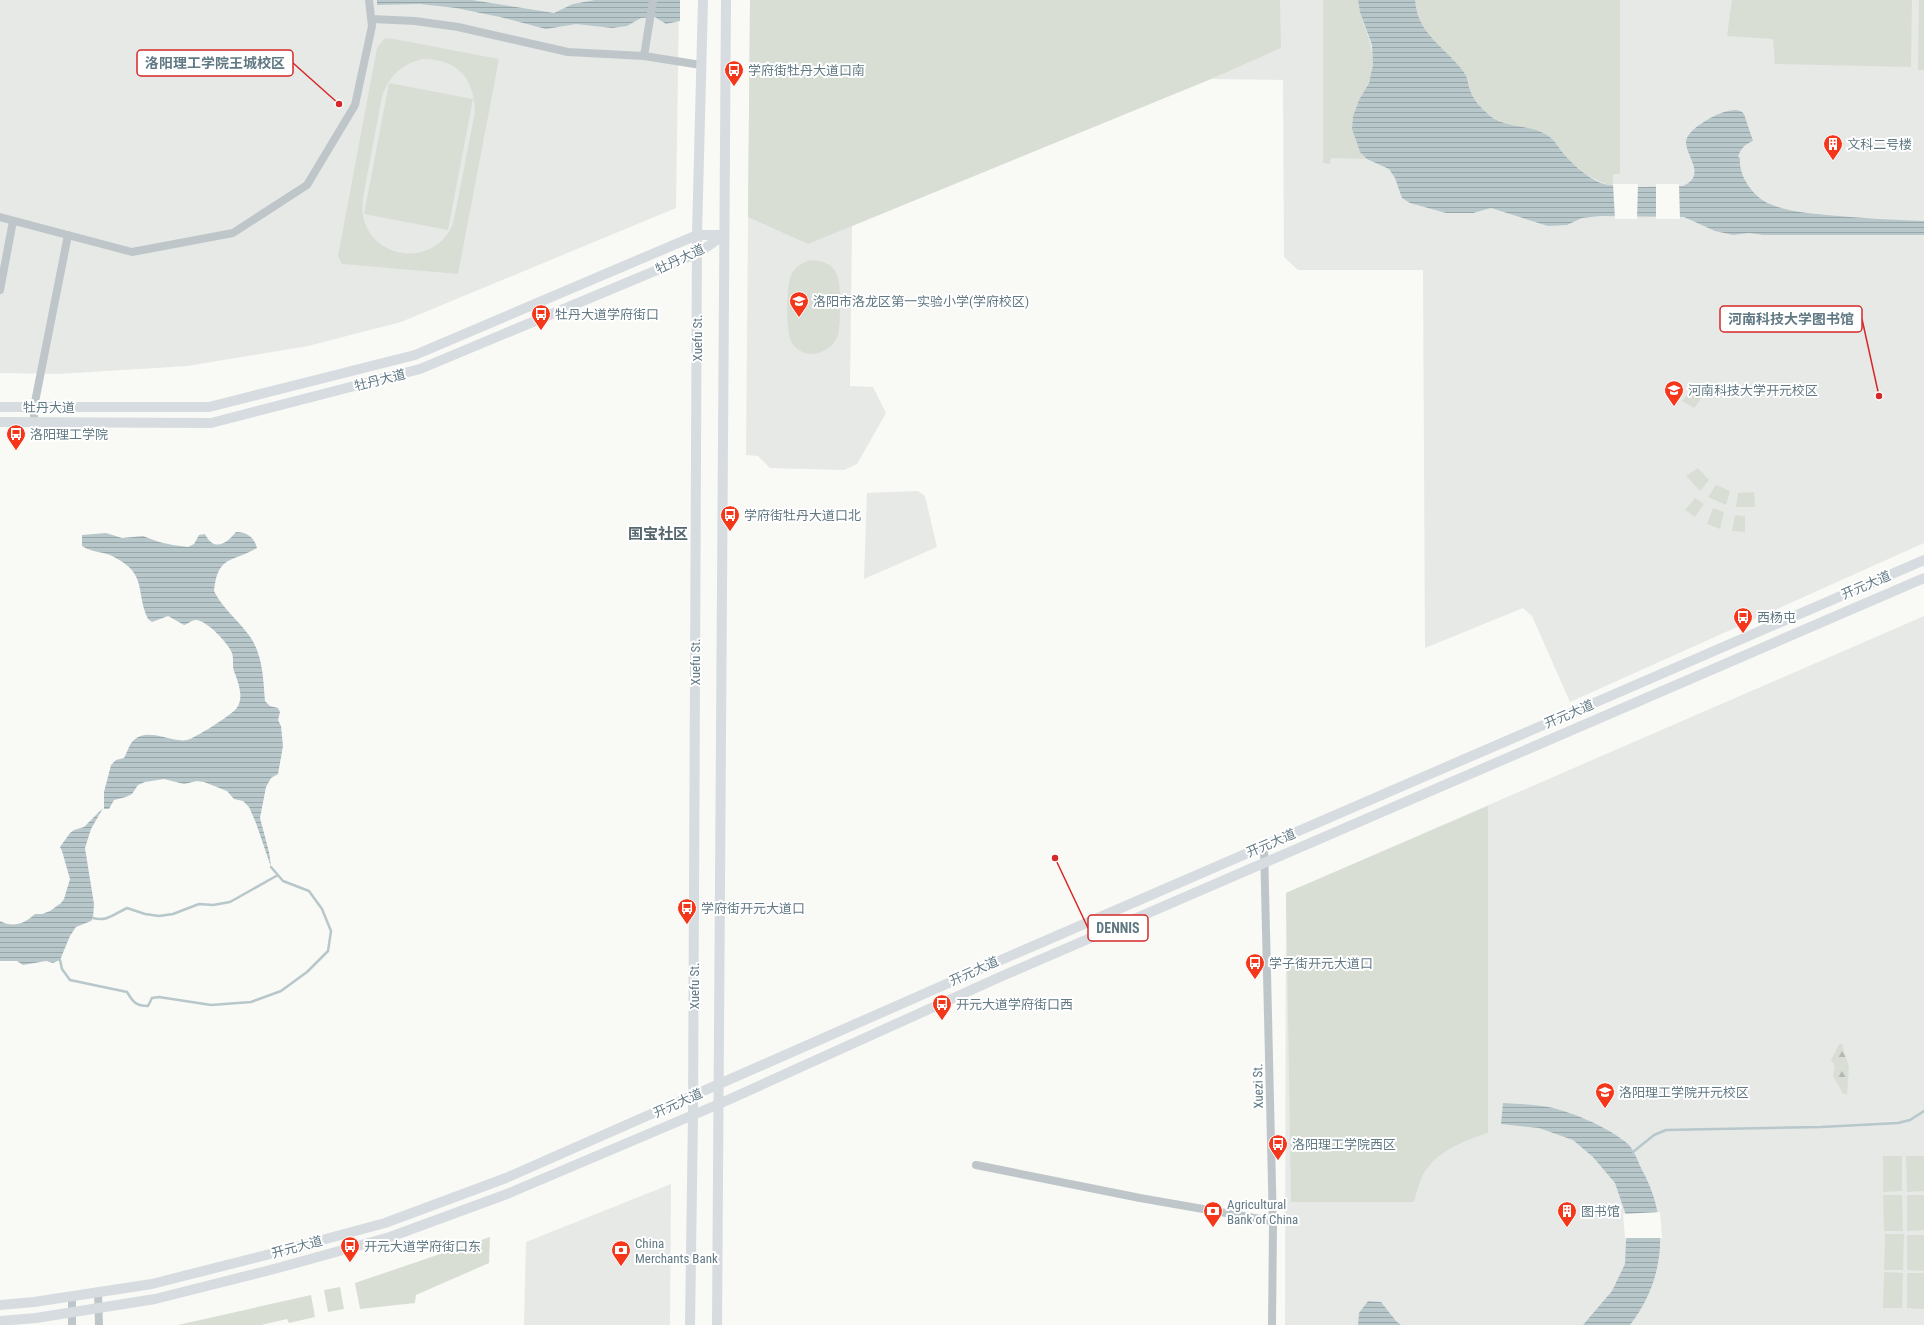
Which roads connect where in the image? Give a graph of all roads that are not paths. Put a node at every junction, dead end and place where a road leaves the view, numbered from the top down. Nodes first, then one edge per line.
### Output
1 (369, 0) edge
2 (653, 0) edge
3 (703, 0) edge
4 (726, 0) edge
5 (371, 19) junction
6 (644, 56) junction
7 (701, 65) junction
8 (0, 217) edge
9 (13, 221) junction
10 (68, 235) junction
11 (697, 235) junction
12 (724, 235) junction
13 (698, 253) junction
14 (0, 290) edge
15 (0, 407) edge
16 (34, 407) junction
17 (0, 422) edge
18 (34, 422) junction
19 (1924, 560) edge
20 (1924, 578) edge
21 (1263, 846) junction
22 (1264, 863) junction
23 (720, 1085) junction
24 (693, 1096) junction
25 (719, 1104) junction
26 (693, 1114) junction
27 (976, 1165) dead end
28 (1271, 1221) junction
29 (98, 1292) junction
30 (72, 1296) junction
31 (0, 1305) edge
32 (99, 1308) junction
33 (72, 1312) junction
34 (0, 1321) edge
35 (72, 1325) edge
36 (99, 1325) edge
37 (690, 1325) edge
38 (717, 1325) edge
39 (1269, 1325) edge
40 (1272, 1325) edge

1 - 5 street
2 - 6 street
3 - 7 main road, Xuefu St.
4 - 12 main road, Xuefu St.
5 - 6 street
5 - 10 street
6 - 7 street
7 - 11 main road, Xuefu St.
8 - 9 street
9 - 10 street
9 - 14 street
10 - 16 street
11 - 12 main road, 牡丹大道
11 - 13 main road, Xuefu St.
11 - 16 main road, 牡丹大道
12 - 13 main road, 牡丹大道
12 - 23 main road, Xuefu St.
13 - 18 main road, 牡丹大道
13 - 24 main road, Xuefu St.
15 - 16 main road, 牡丹大道
16 - 18 street
17 - 18 main road, 牡丹大道
19 - 21 main road, 开元大道
20 - 22 main road, 开元大道
21 - 22 street, Xuezi St.
21 - 23 main road, 开元大道
22 - 25 main road, 开元大道
22 - 28 street, Xuezi St.
23 - 24 main road, 开元大道
23 - 25 main road, Xuefu St.
24 - 26 main road, Xuefu St.
24 - 29 main road, 开元大道
25 - 26 main road, 开元大道
25 - 38 main road, Xuefu St.
26 - 32 main road, 开元大道
26 - 37 main road, Xuefu St.
27 - 28 street
28 - 39 street, Xuezi St.
28 - 40 street, Xuezi St.
29 - 30 main road, 开元大道
29 - 32 street
30 - 31 main road, 开元大道
30 - 33 street
32 - 33 main road, 开元大道
32 - 36 street
33 - 34 main road, 开元大道
33 - 35 street

